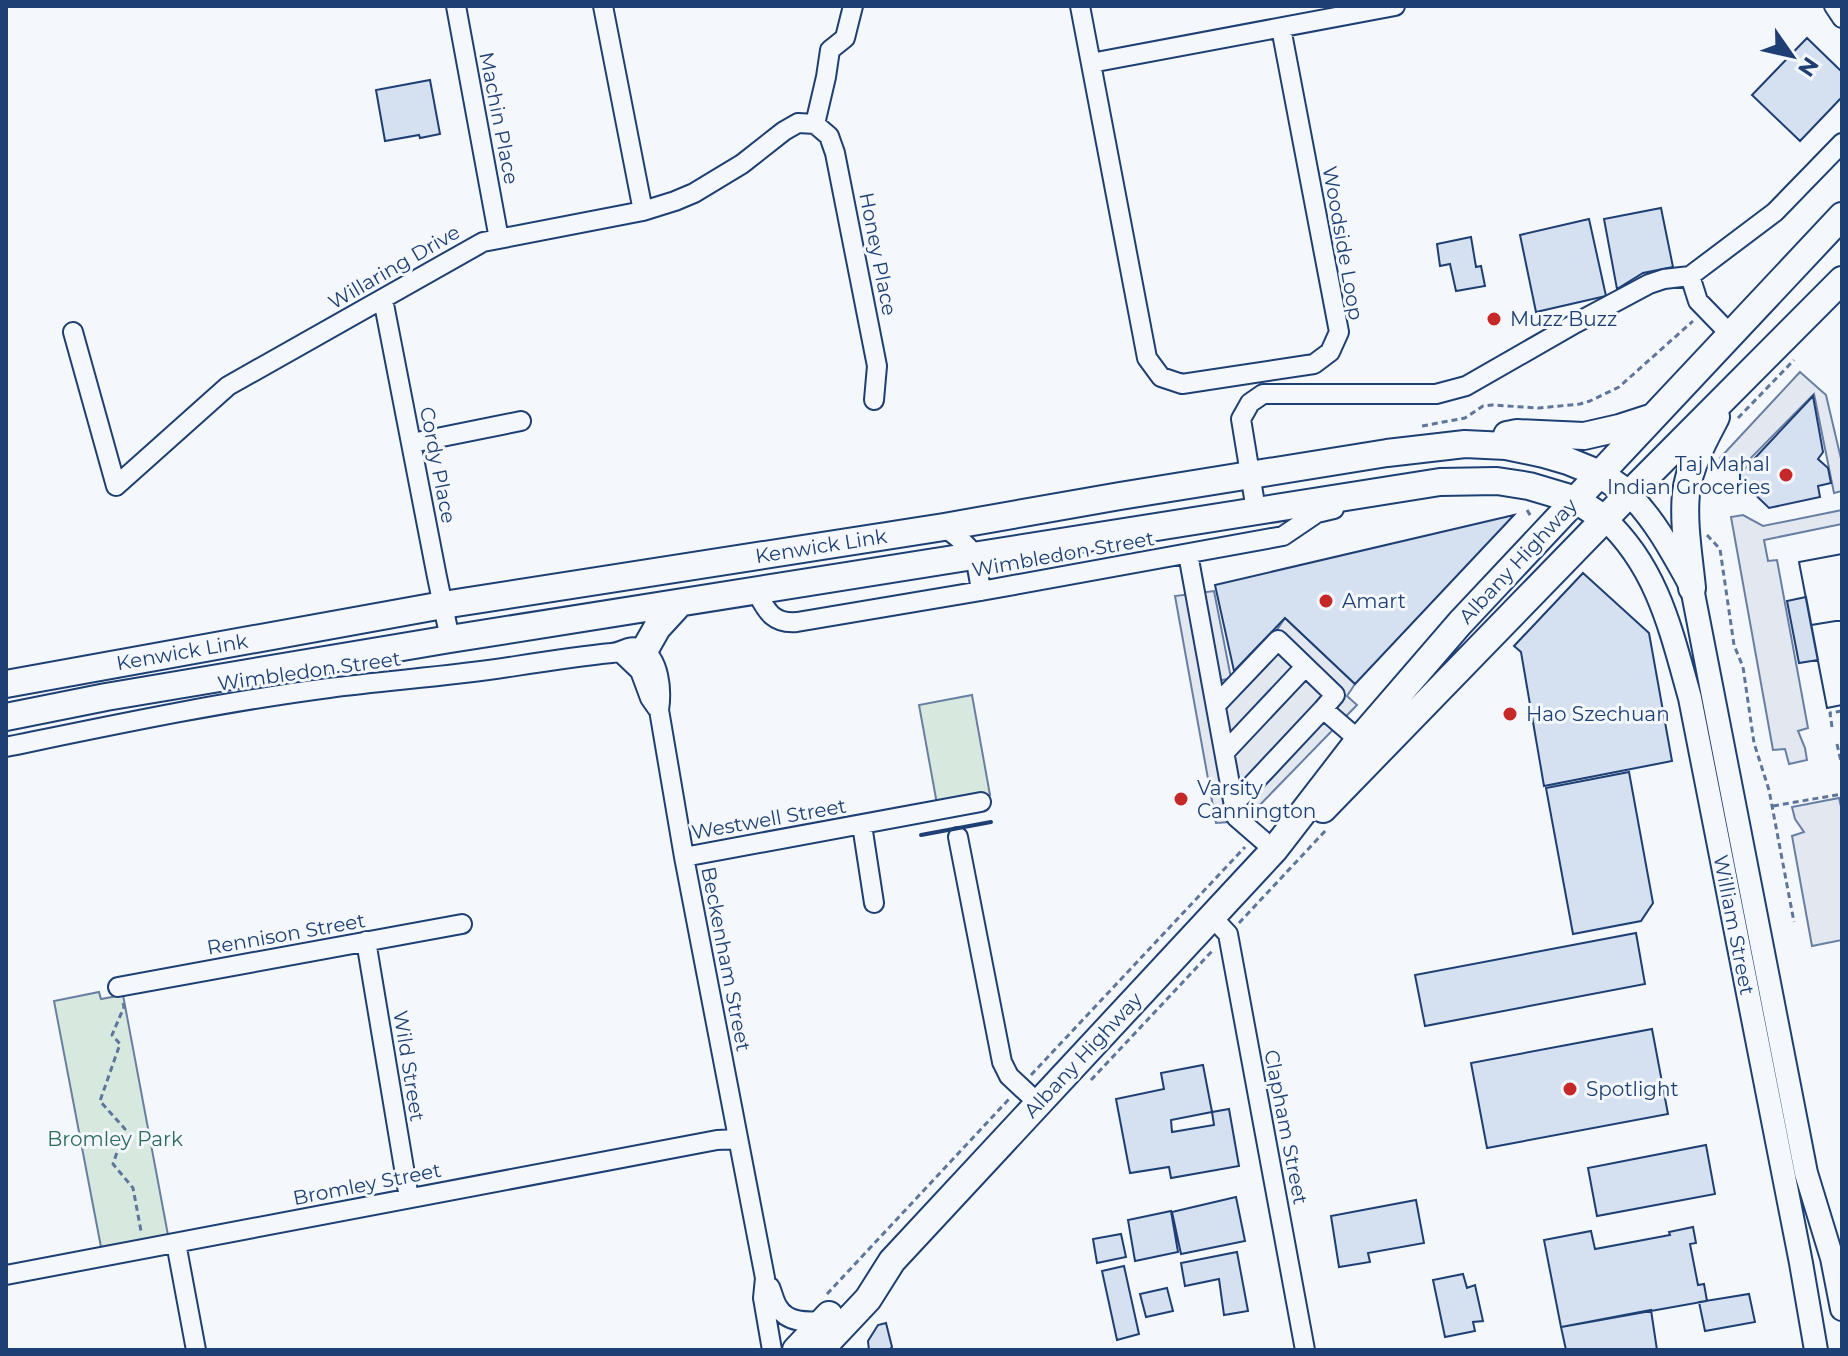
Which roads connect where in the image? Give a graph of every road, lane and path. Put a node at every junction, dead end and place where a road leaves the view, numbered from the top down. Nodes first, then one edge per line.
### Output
1 (456, 6) edge
2 (603, 6) edge
3 (853, 6) edge
4 (1080, 6) edge
5 (1395, 6) edge
6 (1834, 6) edge
7 (1842, 18) edge
8 (1281, 28) junction
9 (1091, 63) junction
10 (815, 124) junction
11 (1842, 143) edge
12 (643, 211) junction
13 (1842, 216) edge
14 (499, 239) junction
15 (1690, 276) junction
16 (1842, 280) edge
17 (383, 299) junction
18 (1705, 309) junction
19 (73, 332) dead end
20 (1730, 334) junction
21 (1797, 356) dead end
22 (1730, 393) junction
23 (874, 400) dead end
24 (1580, 404) junction
25 (1483, 406) dead end
26 (1582, 413) dead end
27 (1654, 416) junction
28 (1737, 419) dead end
29 (521, 421) dead end
30 (412, 443) junction
31 (1465, 444) junction
32 (1600, 474) junction
33 (1249, 475) junction
34 (1380, 491) junction
35 (1629, 494) junction
36 (1576, 500) junction
37 (1256, 510) junction
38 (1527, 510) dead end
39 (1605, 519) junction
40 (1534, 523) dead end
41 (944, 527) junction
42 (1705, 533) dead end
43 (1188, 554) junction
44 (975, 555) junction
45 (1692, 588) junction
46 (756, 591) junction
47 (981, 591) junction
48 (680, 603) junction
49 (443, 605) junction
50 (450, 639) junction
51 (632, 652) junction
52 (1305, 667) junction
53 (6, 684) edge
54 (1217, 704) junction
55 (1323, 709) junction
56 (1842, 711) edge
57 (6, 717) edge
58 (1832, 727) dead end
59 (1359, 740) junction
60 (1837, 744) dead end
61 (6, 747) edge
62 (1225, 752) junction
63 (1842, 766) edge
64 (1842, 794) edge
65 (981, 802) dead end
66 (1234, 804) junction
67 (1773, 806) junction
68 (1334, 821) dead end
69 (862, 825) junction
70 (958, 837) dead end
71 (1266, 842) junction
72 (684, 857) junction
73 (874, 903) dead end
74 (1794, 922) dead end
75 (462, 924) dead end
76 (1220, 926) junction
77 (366, 941) junction
78 (120, 991) joint
79 (1087, 1084) dead end
80 (1029, 1094) junction
81 (738, 1139) junction
82 (409, 1198) junction
83 (143, 1240) dead end
84 (176, 1243) junction
85 (892, 1261) junction
86 (6, 1275) edge
87 (765, 1278) junction
88 (1842, 1309) edge
89 (822, 1310) junction
90 (196, 1350) edge
91 (772, 1350) edge
92 (796, 1350) edge
93 (820, 1350) edge
94 (1305, 1350) edge
95 (1816, 1350) edge

1 - 14 street, Machin Place
2 - 12 street
3 - 10 street
4 - 9 street, Woodside Loop
5 - 8 street
6 - 7 street
8 - 9 street
8 - 9 street, Woodside Loop
10 - 12 street, Willaring Drive
10 - 23 street, Honey Place
11 - 15 street
12 - 14 street, Willaring Drive
13 - 20 highway, Albany Highway
14 - 17 street, Willaring Drive
15 - 18 street
15 - 33 street
16 - 22 highway, Albany Highway
17 - 19 street, Willaring Drive
17 - 30 street, Cordy Place
18 - 20 street
18 - 24 path
20 - 27 highway, Albany Highway
21 - 28 path
22 - 35 highway, Albany Highway
22 - 45 highway
24 - 25 path
24 - 26 path
27 - 31 highway
27 - 32 highway, Albany Highway
29 - 30 street
30 - 49 street, Cordy Place
31 - 32 highway, Kenwick Link
31 - 33 highway, Kenwick Link
32 - 35 highway, Kenwick Link
32 - 36 highway, Albany Highway
33 - 37 street
33 - 41 highway, Kenwick Link
34 - 36 highway, Kenwick Link
34 - 37 highway, Kenwick Link
34 - 43 street, Wimbledon Street
35 - 39 highway, Albany Highway
35 - 45 main road, William Street
36 - 39 highway, Kenwick Link
36 - 59 highway, Albany Highway
37 - 44 highway, Kenwick Link
38 - 40 path
39 - 71 highway, Albany Highway
39 - 95 main road, William Street
41 - 44 street
41 - 49 highway, Kenwick Link
42 - 67 path
43 - 47 street, Wimbledon Street
43 - 54 street
44 - 46 highway, Kenwick Link
44 - 47 street
45 - 88 main road, William Street
46 - 47 street, Wimbledon Street
46 - 48 highway, Kenwick Link
48 - 50 highway, Kenwick Link
48 - 51 highway
49 - 50 street, Cordy Place
49 - 53 highway, Kenwick Link
50 - 57 highway, Kenwick Link
51 - 61 street, Wimbledon Street
51 - 72 street, Beckenham Street
52 - 54 street
52 - 55 street
52 - 62 street
54 - 62 street
55 - 59 street
55 - 66 street
56 - 58 path
59 - 71 highway, Albany Highway
60 - 63 path
62 - 66 street
64 - 67 path
65 - 69 street, Westwell Street
66 - 71 street
67 - 74 path
68 - 76 path
69 - 72 street, Westwell Street
69 - 73 street, Westwell Street
70 - 80 street
71 - 76 highway, Albany Highway
71 - 80 path
72 - 81 street, Beckenham Street
75 - 77 street, Rennison Street
76 - 79 path
76 - 80 highway, Albany Highway
76 - 94 street, Clapham Street
77 - 78 street, Rennison Street
77 - 82 street, Wild Street
78 - 83 path
80 - 85 highway, Albany Highway
80 - 89 path
81 - 82 street, Bromley Street
81 - 87 street, Beckenham Street
82 - 84 street, Bromley Street
84 - 86 street, Bromley Street
84 - 90 street
85 - 89 highway, Albany Highway
85 - 93 highway, Albany Highway
87 - 89 street, Beckenham Street
87 - 91 street, Beckenham Street
89 - 92 highway, Albany Highway

